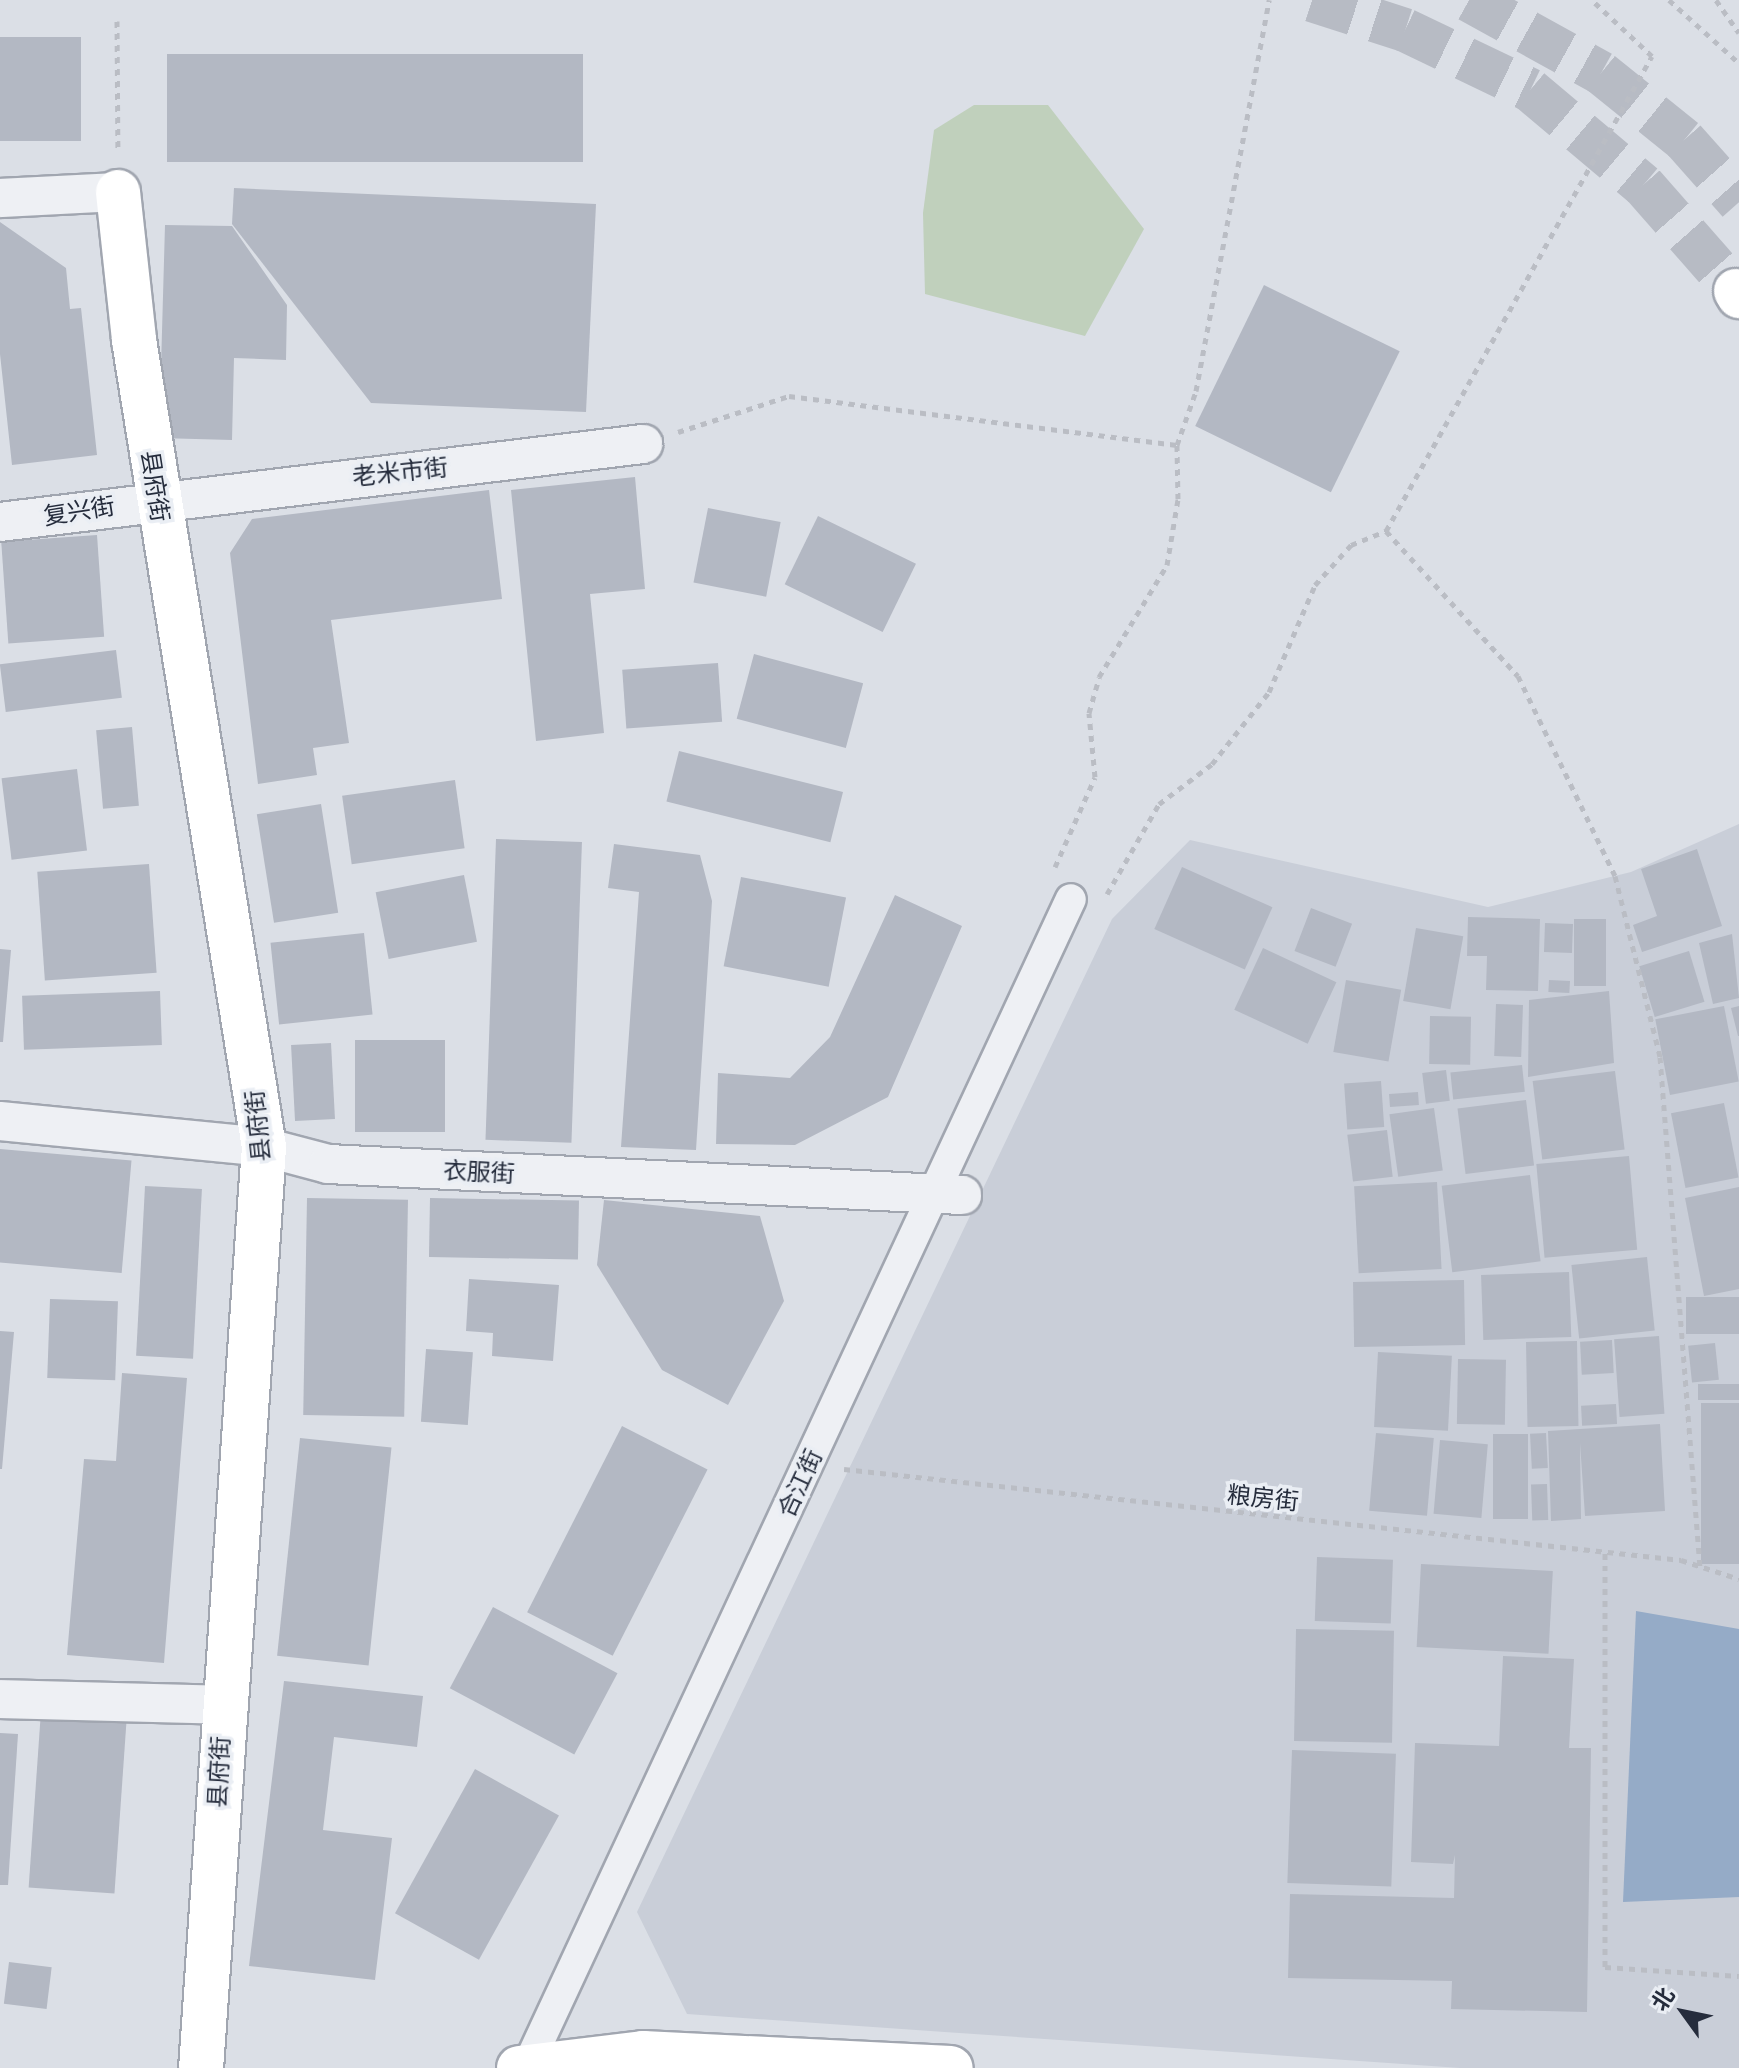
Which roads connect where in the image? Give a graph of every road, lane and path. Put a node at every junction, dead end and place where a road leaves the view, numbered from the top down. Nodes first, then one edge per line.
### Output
1 (1269, 0) edge
2 (1592, 0) edge
3 (1669, 0) edge
4 (1716, 0) edge
5 (117, 21) dead end
6 (1739, 33) edge
7 (1739, 63) edge
8 (118, 192) junction
9 (0, 198) edge
10 (643, 444) joint
11 (1177, 445) junction
12 (158, 498) junction
13 (0, 522) edge
14 (1386, 531) junction
15 (1051, 876) dead end
16 (1071, 899) dead end
17 (1102, 902) dead end
18 (0, 1121) edge
19 (264, 1147) junction
20 (948, 1194) junction
21 (807, 1466) junction
22 (1605, 1553) junction
23 (1700, 1568) junction
24 (1739, 1579) edge
25 (0, 1699) edge
26 (222, 1705) junction
27 (1739, 1976) edge
28 (201, 2068) edge
29 (524, 2068) edge
30 (951, 2068) edge

1 - 11 path
2 - 14 path
3 - 7 path
4 - 6 path
5 - 8 path
8 - 9 street
8 - 12 main road, 县府街
10 - 11 path
10 - 12 street, 老米市街
11 - 15 path
12 - 13 street, 复兴街
12 - 19 main road, 县府街
14 - 17 path
14 - 23 path
16 - 20 street, 合江街
18 - 19 street, 衣服街
19 - 20 street, 衣服街
19 - 26 main road, 县府街
20 - 21 street, 合江街
21 - 22 path, 粮房街
21 - 29 street, 合江街
22 - 23 path, 粮房街
22 - 27 path
23 - 24 path, 粮房街
25 - 26 street
26 - 28 main road, 县府街
29 - 30 main road

